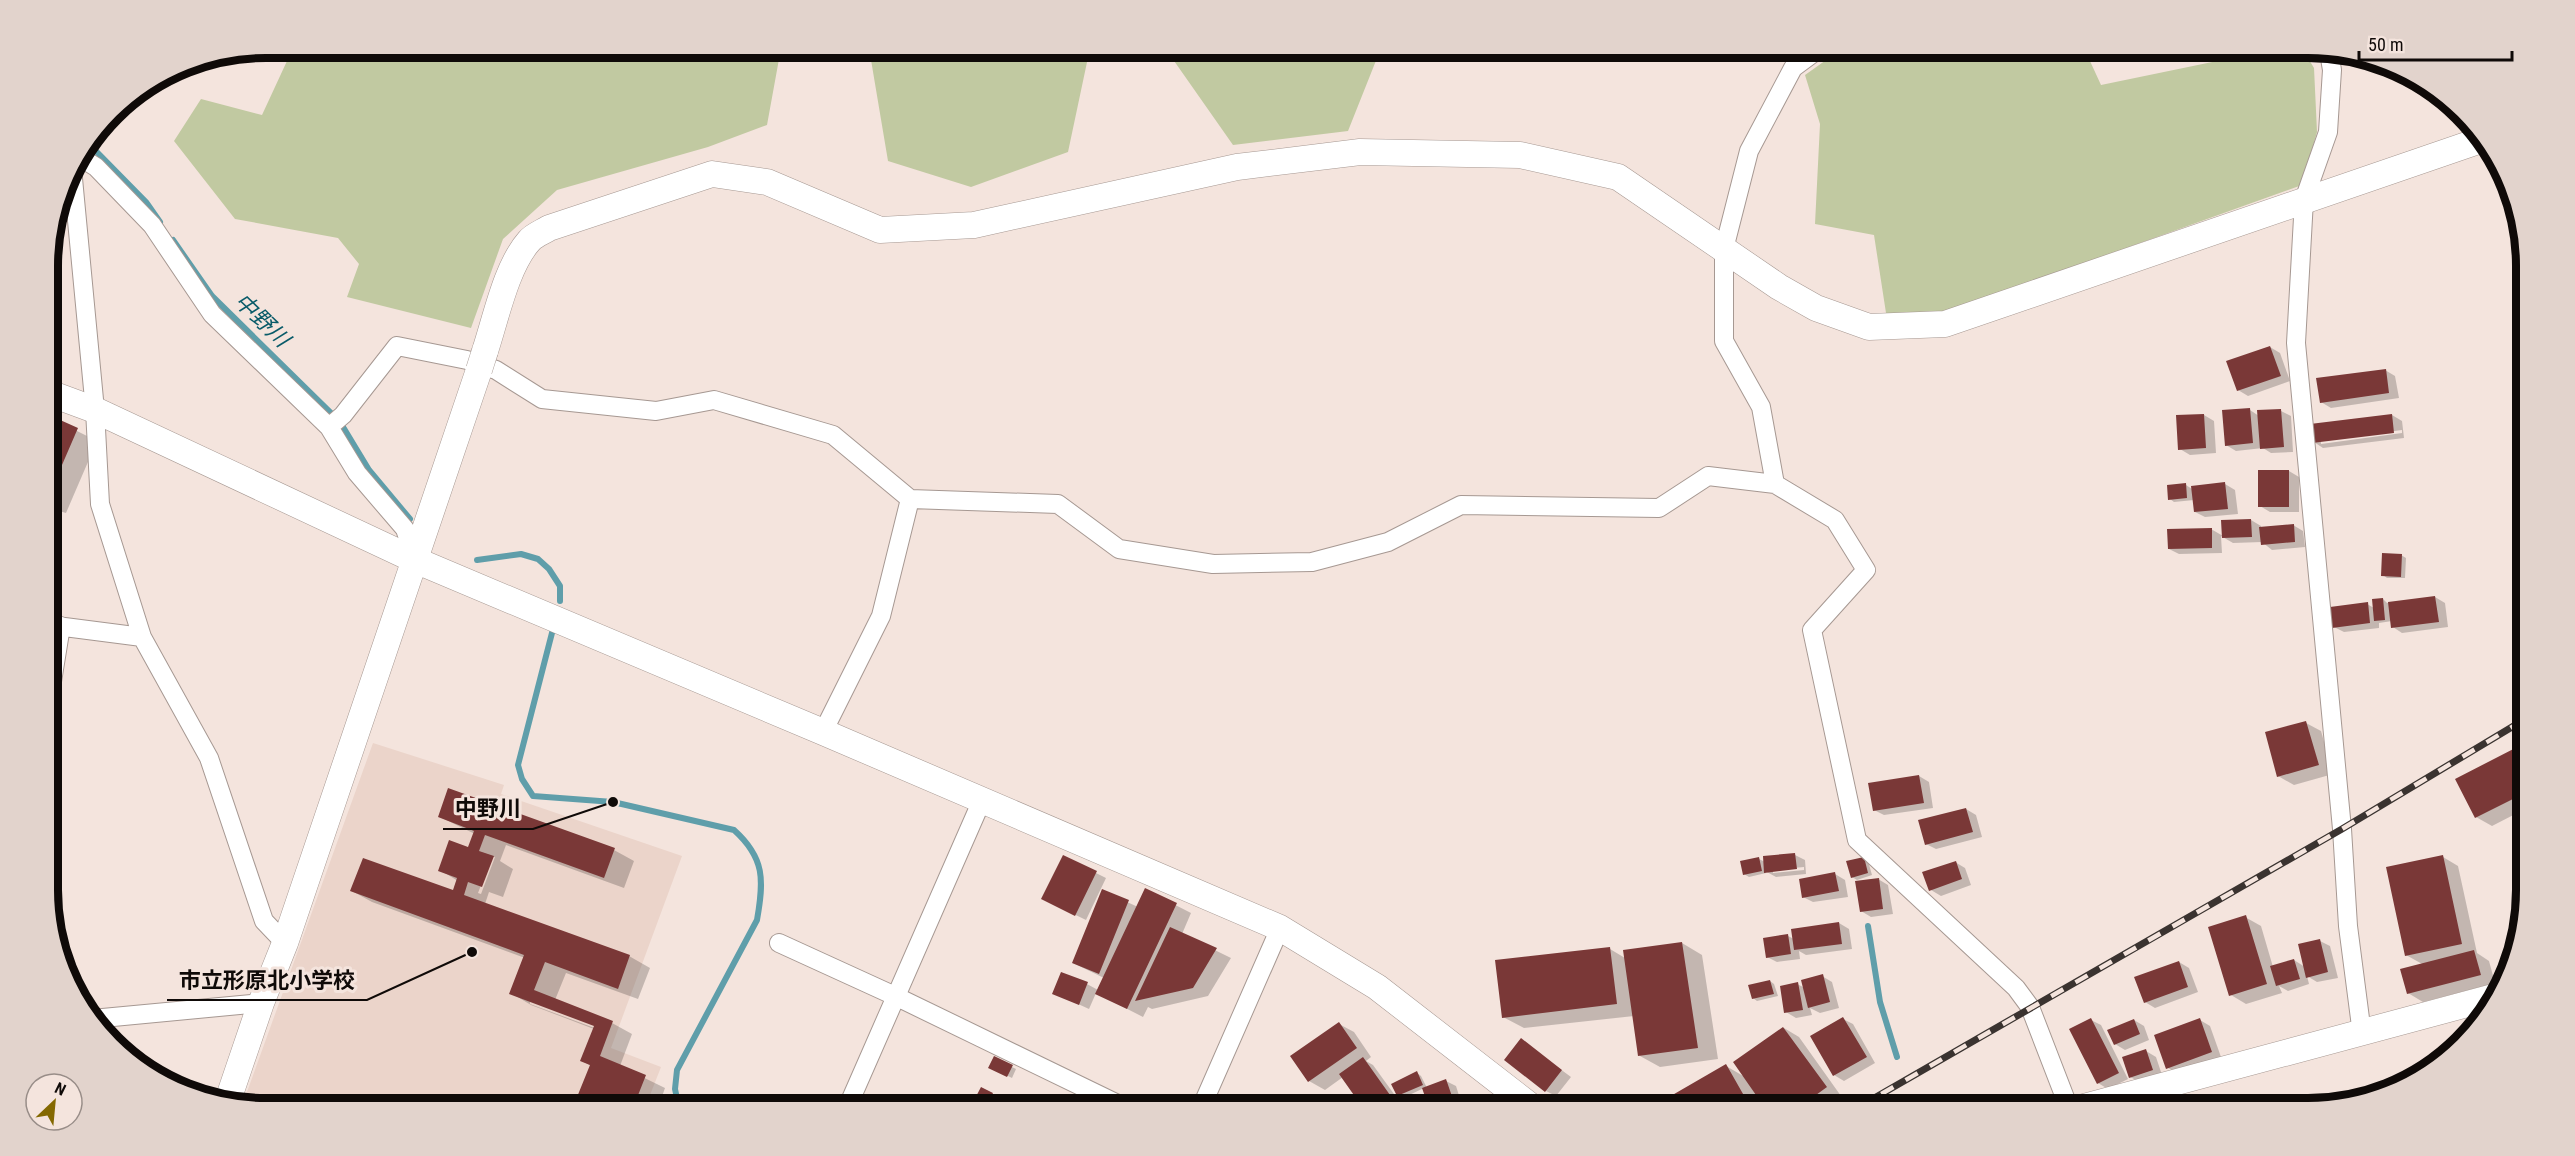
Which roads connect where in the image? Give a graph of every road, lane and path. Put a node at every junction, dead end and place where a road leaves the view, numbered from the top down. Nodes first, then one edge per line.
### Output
1 (1806, 58) edge
2 (2330, 60) edge
3 (2475, 142) edge
4 (87, 162) edge
5 (74, 187) edge
6 (2304, 200) junction
7 (1724, 249) junction
8 (59, 397) edge
9 (95, 410) junction
10 (334, 423) junction
11 (1775, 484) junction
12 (910, 499) junction
13 (415, 560) junction
14 (58, 626) edge
15 (142, 637) junction
16 (823, 732) junction
17 (982, 800) junction
18 (1280, 928) junction
19 (285, 942) junction
20 (779, 943) dead end
21 (895, 996) junction
22 (2485, 999) edge
23 (261, 1003) junction
24 (103, 1018) edge
25 (2362, 1034) junction
26 (230, 1095) edge
27 (1519, 1097) edge
28 (2065, 1097) edge
29 (2122, 1097) edge
30 (851, 1098) edge
31 (1105, 1098) edge
32 (1206, 1098) edge

1 - 7 street
2 - 6 street
3 - 6 street
4 - 10 street
5 - 9 street
6 - 7 street
6 - 25 street
7 - 11 street
7 - 13 street
8 - 9 street
9 - 13 street
9 - 15 street
10 - 12 street
10 - 13 street
11 - 12 street
11 - 28 street
12 - 16 street
13 - 16 street
13 - 19 street
14 - 15 street
15 - 19 street
16 - 17 street
17 - 18 street
17 - 21 street
18 - 27 street
18 - 32 street
19 - 23 street
20 - 21 street
21 - 30 street
21 - 31 street
22 - 25 street
23 - 24 street
23 - 26 street
25 - 29 street

